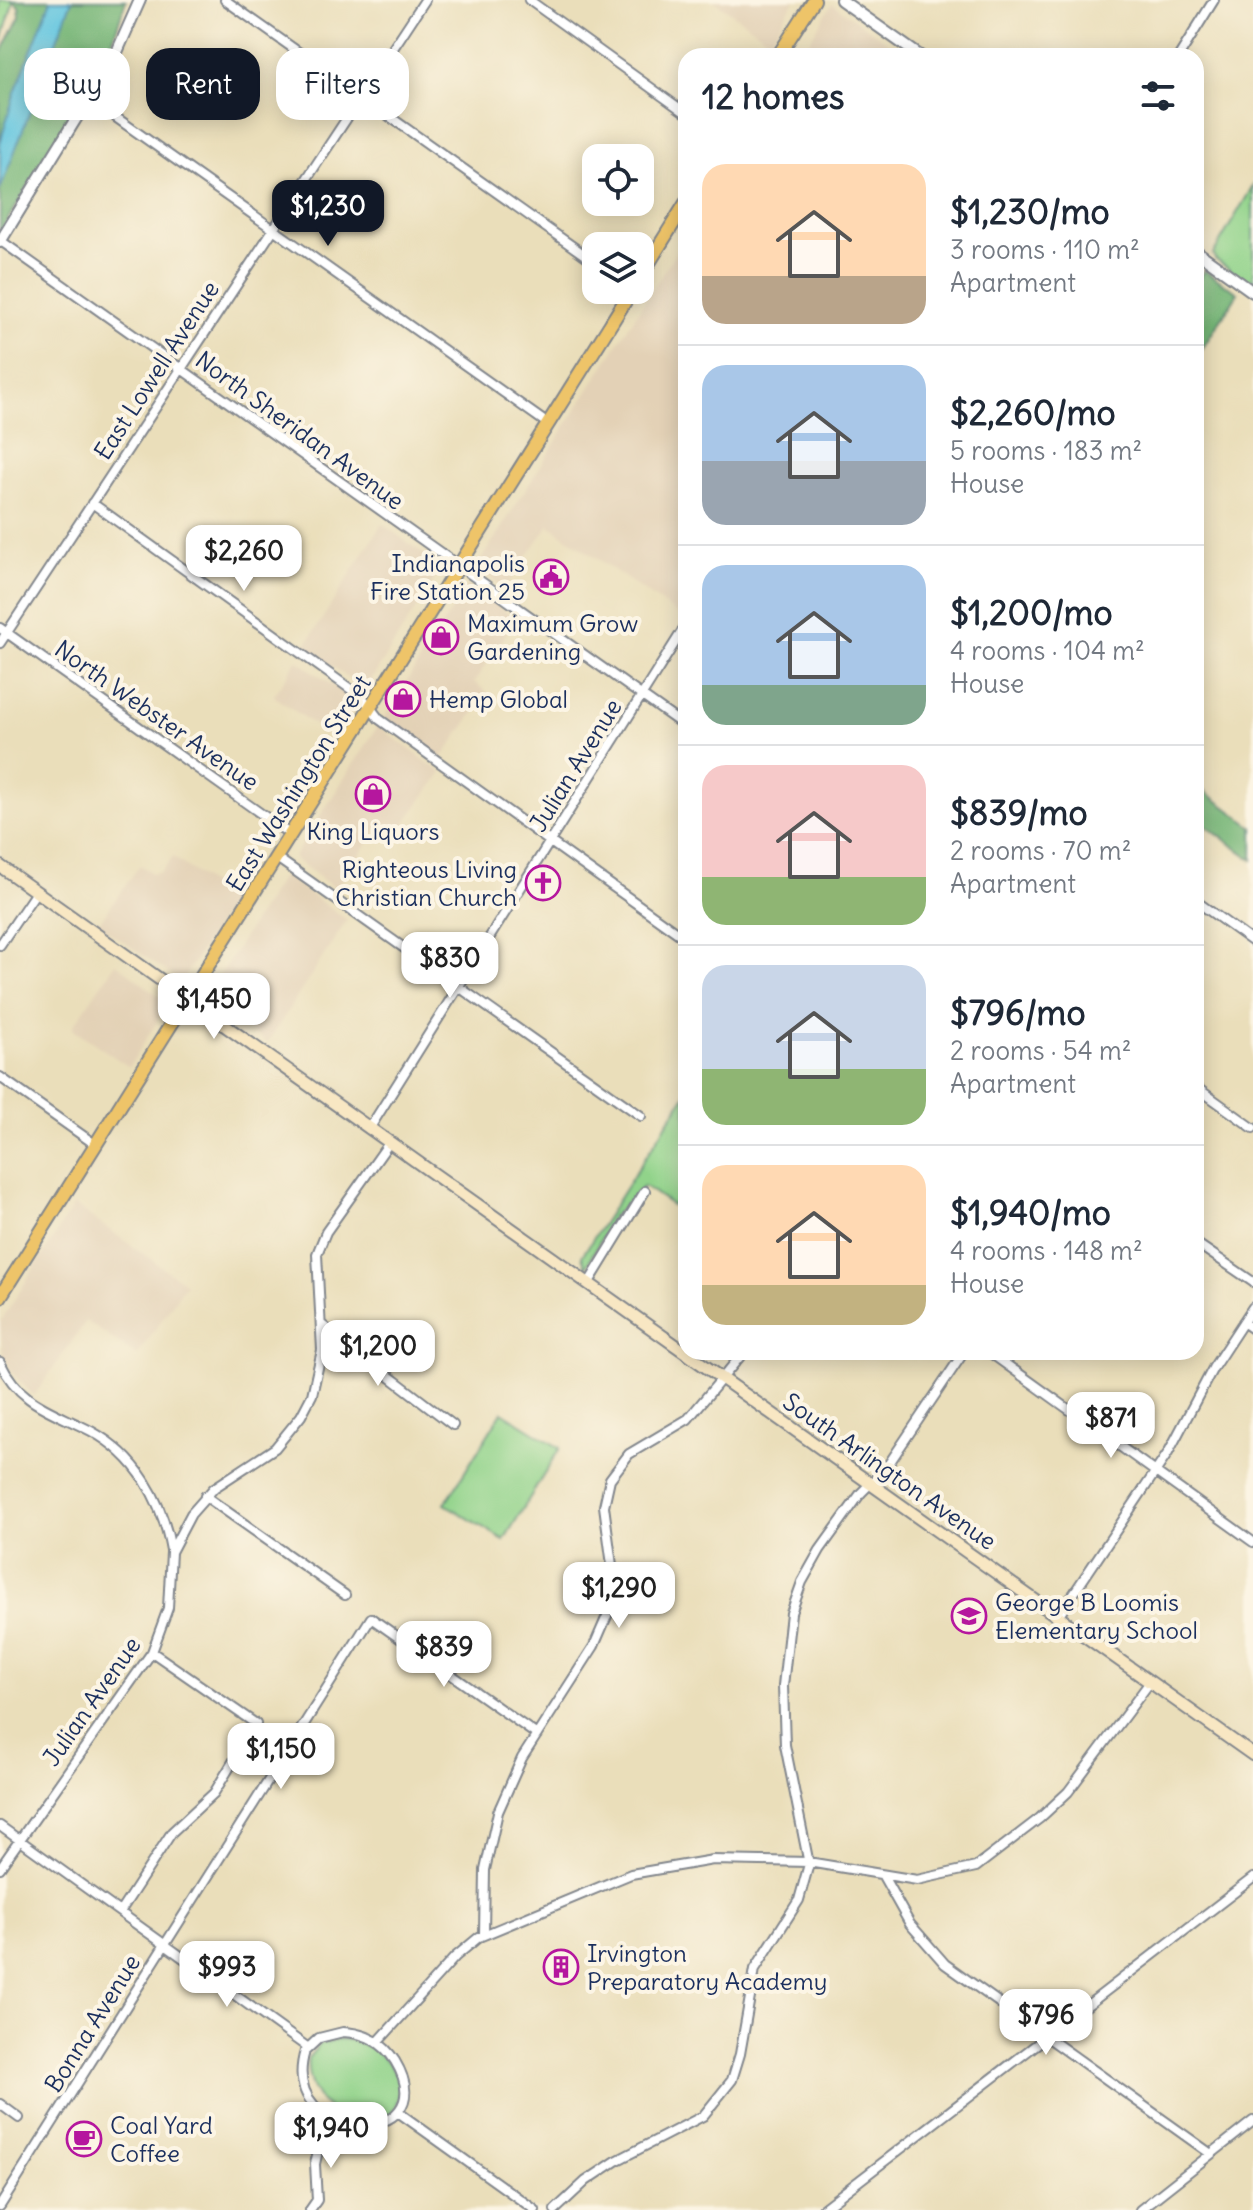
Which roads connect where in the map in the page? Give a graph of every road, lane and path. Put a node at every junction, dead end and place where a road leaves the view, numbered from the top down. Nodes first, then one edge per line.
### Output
1 (140, 0) edge
2 (225, 0) edge
3 (425, 0) edge
4 (529, 0) edge
5 (814, 0) edge
6 (841, 0) edge
7 (1214, 0) edge
8 (119, 48) edge
9 (293, 48) edge
10 (393, 48) edge
11 (783, 48) edge
12 (909, 48) edge
13 (1184, 48) edge
14 (678, 107) edge
15 (77, 120) edge
16 (120, 120) edge
17 (345, 120) edge
18 (395, 120) edge
19 (678, 216) edge
20 (272, 228) junction
21 (0, 242) edge
22 (582, 253) edge
23 (654, 254) edge
24 (1204, 257) edge
25 (1253, 292) edge
26 (623, 304) edge
27 (181, 369) junction
28 (548, 424) junction
29 (92, 503) junction
30 (460, 567) junction
31 (3, 630) edge
32 (678, 637) edge
33 (0, 643) edge
34 (641, 695) junction
35 (370, 709) junction
36 (678, 721) edge
37 (291, 835) junction
38 (551, 842) junction
39 (277, 858) junction
40 (0, 866) edge
41 (36, 892) junction
42 (1204, 907) edge
43 (678, 933) edge
44 (1253, 942) edge
45 (0, 945) edge
46 (459, 987) junction
47 (188, 1000) junction
48 (0, 1077) edge
49 (1204, 1093) edge
50 (641, 1116) dead end
51 (1253, 1128) edge
52 (369, 1129) junction
53 (389, 1143) junction
54 (96, 1145) junction
55 (645, 1191) dead end
56 (1204, 1248) edge
57 (1253, 1282) edge
58 (588, 1284) junction
59 (0, 1297) edge
60 (1253, 1307) edge
61 (1243, 1322) junction
62 (322, 1325) junction
63 (1253, 1329) edge
64 (678, 1348) edge
65 (695, 1360) edge
66 (738, 1360) edge
67 (959, 1360) edge
68 (1000, 1360) edge
69 (0, 1362) edge
70 (724, 1381) junction
71 (453, 1425) dead end
72 (1156, 1473) junction
73 (871, 1485) junction
74 (205, 1496) junction
75 (1253, 1542) edge
76 (171, 1552) junction
77 (345, 1595) dead end
78 (1058, 1617) junction
79 (152, 1652) junction
80 (1150, 1682) junction
81 (537, 1735) junction
82 (1253, 1755) edge
83 (0, 1826) edge
84 (19, 1839) junction
85 (808, 1862) junction
86 (0, 1868) edge
87 (883, 1876) junction
88 (1253, 1878) edge
89 (120, 1912) junction
90 (484, 1934) junction
91 (165, 1945) junction
92 (1047, 2035) junction
93 (378, 2042) junction
94 (307, 2047) junction
95 (0, 2104) edge
96 (398, 2112) junction
97 (326, 2115) junction
98 (19, 2118) dead end
99 (1253, 2121) edge
100 (1211, 2154) junction
101 (317, 2200) junction
102 (0, 2206) edge
103 (310, 2210) edge
104 (320, 2210) edge
105 (535, 2210) edge
106 (555, 2210) edge
107 (821, 2210) edge
108 (1140, 2210) edge

1 - 8 street
2 - 9 street
3 - 10 street, East Lowell Avenue
4 - 14 street
5 - 11 main road
6 - 12 street
7 - 13 street
15 - 21 street
16 - 20 street
17 - 20 street, East Lowell Avenue
18 - 22 street
19 - 23 main road
20 - 27 street, East Lowell Avenue
20 - 28 street
21 - 27 street, North Sheridan Avenue
24 - 25 street
26 - 28 main road, East Washington Street
27 - 29 street, East Lowell Avenue
27 - 30 street, North Sheridan Avenue
28 - 30 main road, East Washington Street
29 - 31 street, East Lowell Avenue
29 - 35 street
30 - 34 street, North Sheridan Avenue
30 - 35 main road, East Washington Street
31 - 33 street, East Lowell Avenue
31 - 37 street, North Webster Avenue
32 - 34 street, Julian Avenue
34 - 36 street, North Sheridan Avenue
34 - 38 street, Julian Avenue
35 - 37 main road, East Washington Street
35 - 38 street
37 - 39 main road, East Washington Street
38 - 43 street
38 - 46 street, Julian Avenue
39 - 46 street
39 - 47 main road, East Washington Street
40 - 41 main road, South Arlington Avenue
41 - 45 street
41 - 47 main road, South Arlington Avenue
42 - 44 street
46 - 50 street
46 - 52 street, Julian Avenue
47 - 52 main road, South Arlington Avenue
47 - 54 main road, East Washington Street
48 - 54 street
49 - 51 street
52 - 53 main road, South Arlington Avenue
53 - 58 main road, South Arlington Avenue
53 - 62 street, Julian Avenue
54 - 59 main road, East Washington Street
55 - 58 street
56 - 57 street
58 - 64 main road, South Arlington Avenue
60 - 61 street
61 - 63 street
61 - 72 street
62 - 71 street
62 - 74 street, Julian Avenue
65 - 70 main road, South Arlington Avenue
66 - 70 street
67 - 73 street
68 - 72 street
69 - 76 street
70 - 73 main road, South Arlington Avenue
70 - 81 street
72 - 75 street
72 - 78 street
73 - 78 main road, South Arlington Avenue
73 - 85 street
74 - 76 street, Julian Avenue
74 - 77 street
76 - 79 street, Julian Avenue
78 - 80 main road, South Arlington Avenue
79 - 84 street, Julian Avenue
79 - 89 street
80 - 82 main road, South Arlington Avenue
80 - 87 street
81 - 90 street
81 - 91 street, Bonna Avenue
83 - 84 street
84 - 86 street, Julian Avenue
84 - 89 street
85 - 87 street
85 - 90 street
85 - 106 street
87 - 92 street
88 - 92 street
89 - 91 street
90 - 93 street
91 - 94 street
91 - 102 street, Bonna Avenue
92 - 100 street
92 - 107 street
93 - 94 street
93 - 96 street
94 - 97 street
95 - 98 street
96 - 97 street
96 - 105 street
97 - 101 street
99 - 100 street
100 - 108 street
101 - 103 street
101 - 104 street

